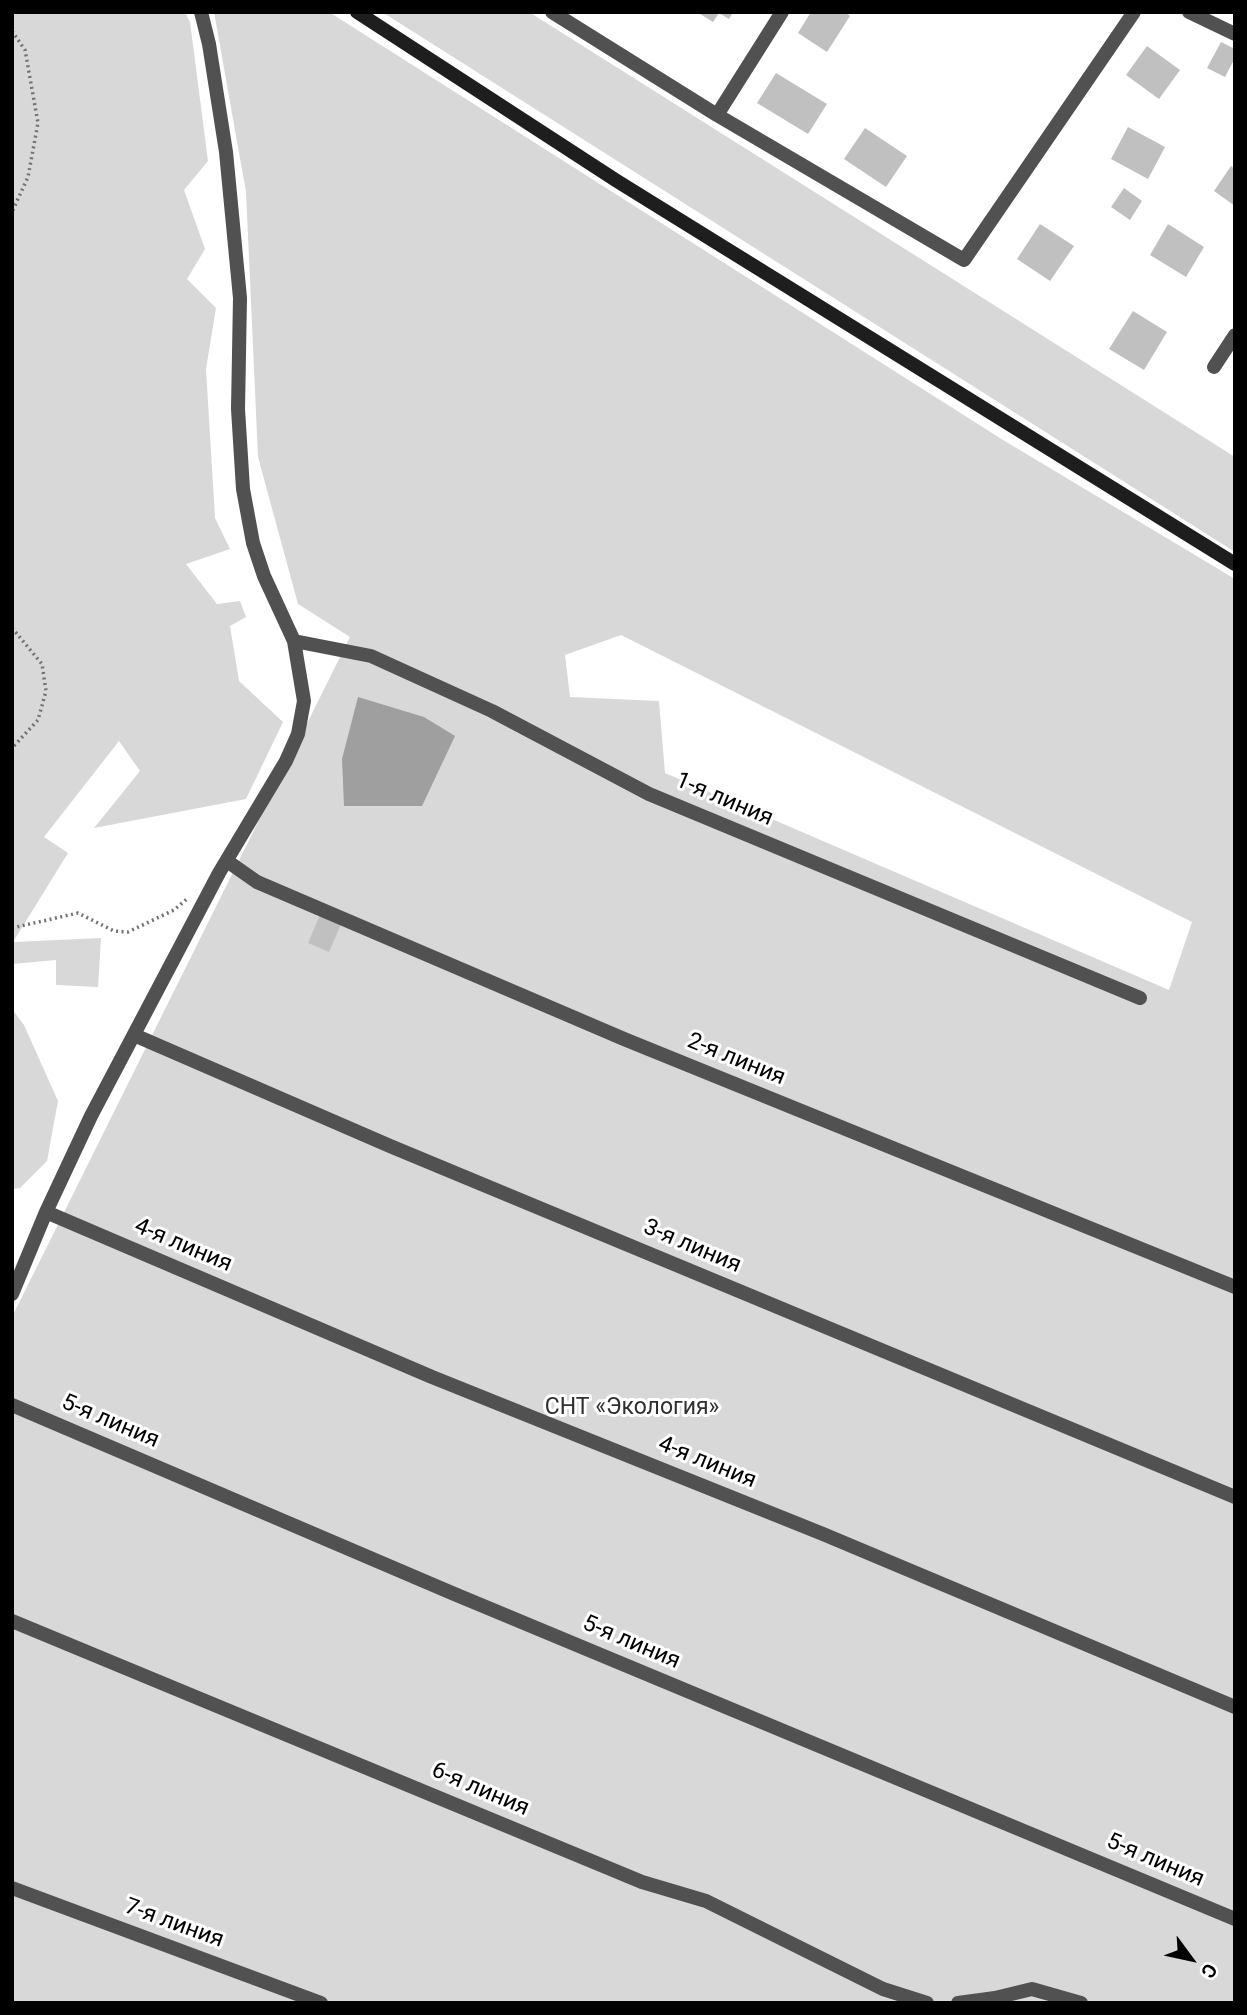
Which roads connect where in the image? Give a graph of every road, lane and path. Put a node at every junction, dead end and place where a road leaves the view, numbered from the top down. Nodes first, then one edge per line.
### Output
1 (201, 12) edge
2 (357, 12) edge
3 (552, 12) edge
4 (782, 12) edge
5 (1134, 12) edge
6 (1189, 12) edge
7 (12, 31) edge
8 (1235, 34) edge
9 (717, 115) junction
10 (12, 212) edge
11 (1235, 335) edge
12 (1214, 367) dead end
13 (1235, 564) edge
14 (12, 628) edge
15 (294, 640) junction
16 (12, 748) edge
17 (226, 861) junction
18 (192, 895) dead end
19 (12, 928) edge
20 (1140, 998) dead end
21 (134, 1035) junction
22 (46, 1212) junction
23 (1235, 1287) edge
24 (12, 1294) edge
25 (12, 1405) edge
26 (1235, 1497) edge
27 (12, 1621) edge
28 (1235, 1707) edge
29 (12, 1888) edge
30 (1235, 1919) edge
31 (321, 2003) edge
32 (927, 2003) edge
33 (958, 2003) edge
34 (1081, 2003) edge

1 - 15 street
2 - 13 main road
3 - 9 street
4 - 9 street
5 - 9 street
6 - 8 street
7 - 10 path
11 - 12 street
14 - 16 path
15 - 17 street
15 - 20 street, 1-я линия
17 - 21 street
17 - 23 street, 2-я линия
18 - 19 path
21 - 22 street
21 - 26 street, 3-я линия
22 - 24 street
22 - 28 street, 4-я линия
25 - 30 street, 5-я линия
27 - 32 street, 6-я линия
29 - 31 street, 7-я линия
33 - 34 street

